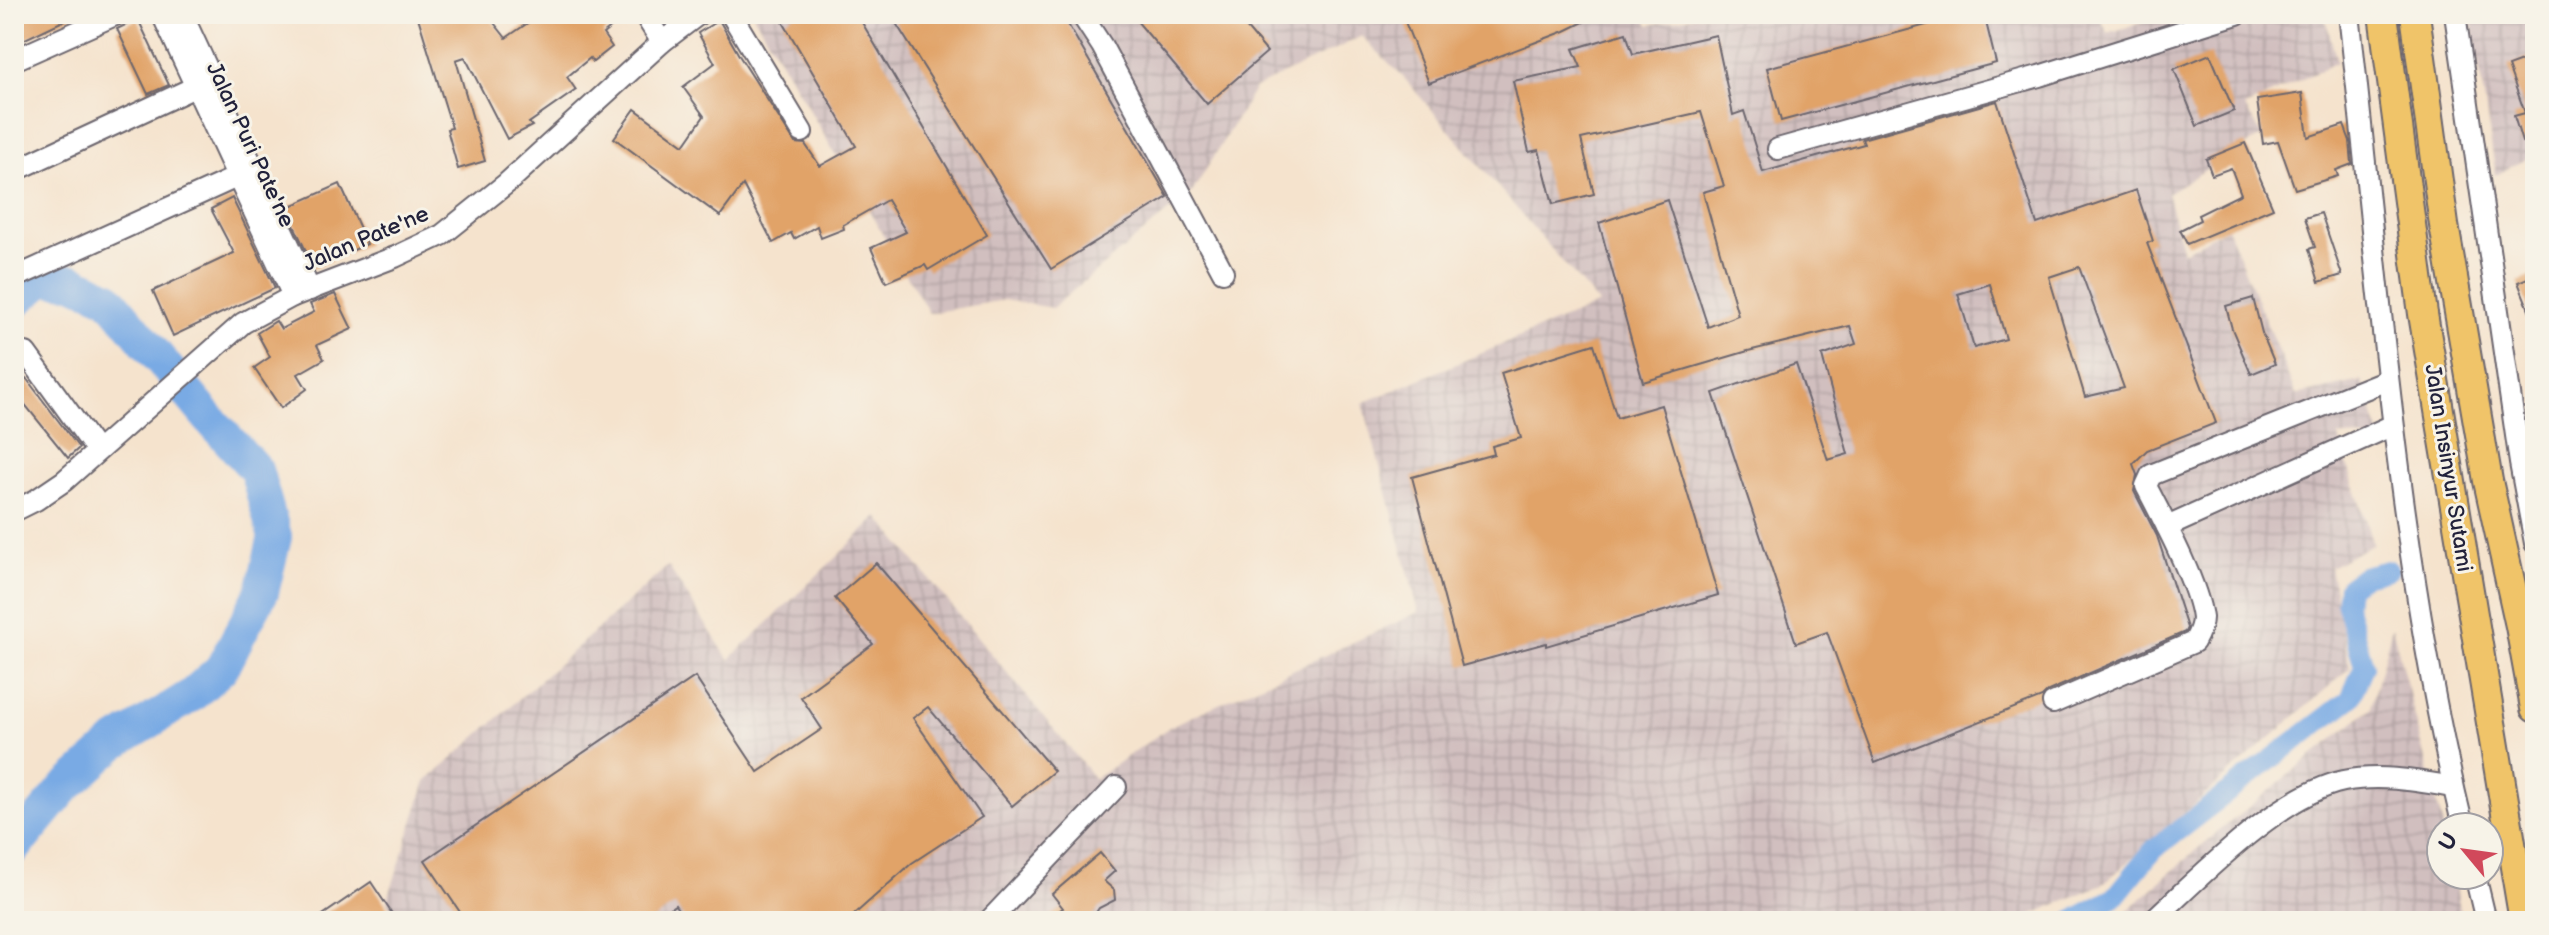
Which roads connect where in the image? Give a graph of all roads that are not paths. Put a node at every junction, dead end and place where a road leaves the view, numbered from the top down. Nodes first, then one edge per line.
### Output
1 (117, 14) edge
2 (162, 14) edge
3 (182, 14) edge
4 (644, 14) edge
5 (699, 14) edge
6 (731, 14) edge
7 (1081, 14) edge
8 (2237, 14) edge
9 (2349, 14) edge
10 (2383, 14) edge
11 (2415, 14) edge
12 (2455, 14) edge
13 (662, 42) junction
14 (14, 60) edge
15 (197, 86) junction
16 (802, 132) dead end
17 (1778, 149) dead end
18 (14, 171) edge
19 (239, 176) junction
20 (1223, 272) dead end
21 (14, 278) edge
22 (301, 293) junction
23 (26, 353) dead end
24 (2387, 380) junction
25 (2393, 425) junction
26 (97, 451) junction
27 (14, 511) edge
28 (2167, 527) junction
29 (2535, 543) edge
30 (2053, 703) dead end
31 (2535, 708) edge
32 (1116, 787) dead end
33 (2453, 787) junction
34 (2459, 811) edge
35 (2479, 891) edge
36 (989, 921) edge
37 (2152, 921) edge
38 (2486, 921) edge
39 (2524, 921) edge

1 - 14 street
2 - 15 street, Jalan Puri Pate'ne
3 - 22 street, Jalan Puri Pate'ne
4 - 13 street
5 - 13 street, Jalan Pate'ne
6 - 16 street
7 - 20 street
8 - 17 street
9 - 24 street
10 - 39 highway, Jalan Insinyur Sutami
11 - 31 highway, Jalan Insinyur Sutami
12 - 29 street
13 - 22 street, Jalan Pate'ne
15 - 18 street
15 - 19 street, Jalan Puri Pate'ne
19 - 21 street
19 - 22 street, Jalan Puri Pate'ne
22 - 26 street, Jalan Pate'ne
23 - 26 street
24 - 25 street
24 - 28 street
25 - 28 street
25 - 33 street
26 - 27 street, Jalan Pate'ne
28 - 30 street
32 - 36 street
33 - 34 street
33 - 37 street
35 - 38 street

